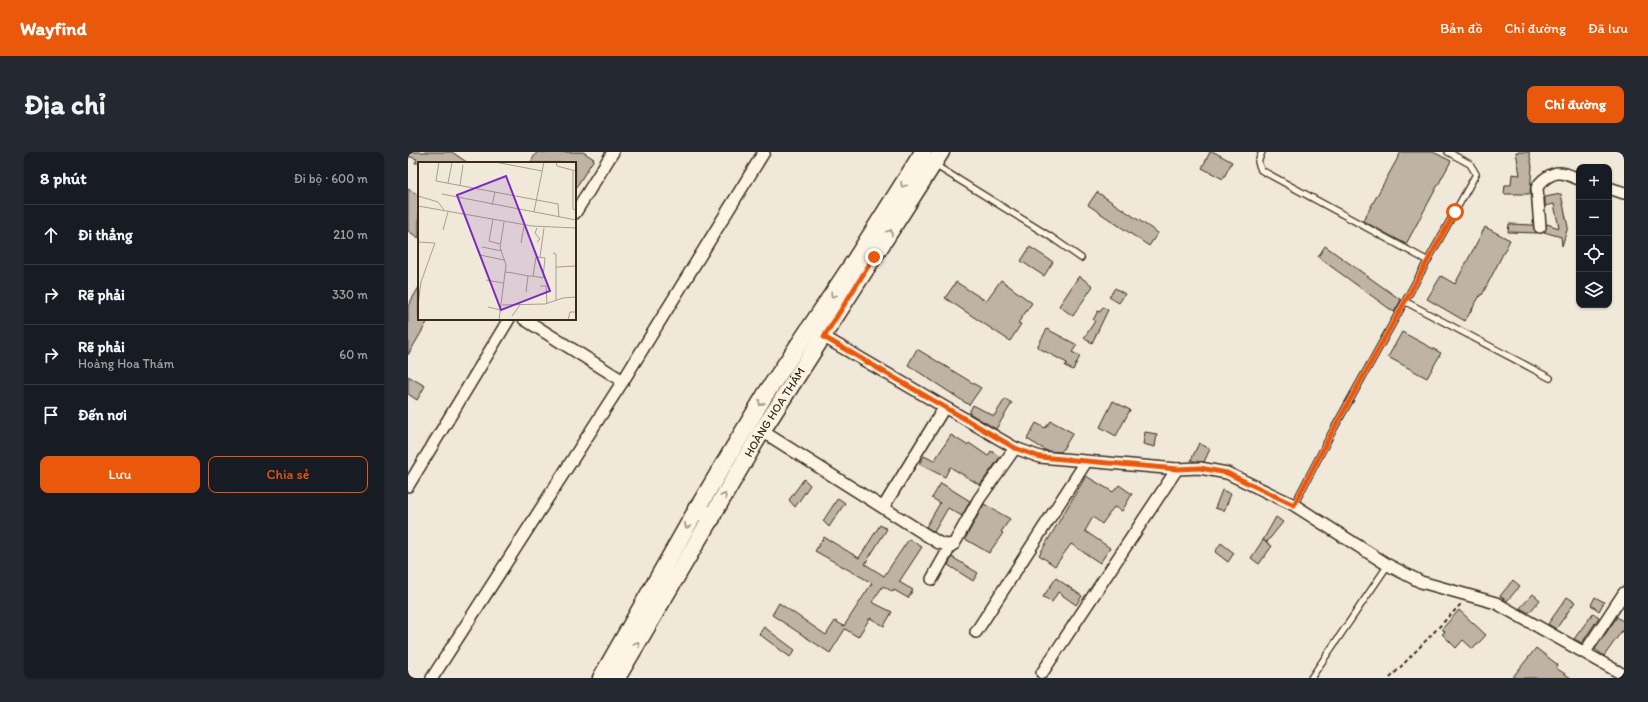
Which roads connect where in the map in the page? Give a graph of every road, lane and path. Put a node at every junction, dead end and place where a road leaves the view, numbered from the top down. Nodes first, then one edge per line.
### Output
1 (613, 152) edge
2 (764, 152) edge
3 (1262, 152) edge
4 (1448, 152) edge
5 (932, 156) edge
6 (1576, 178) edge
7 (1612, 189) edge
8 (1624, 193) edge
9 (576, 211) edge
10 (1540, 228) dead end
11 (1081, 258) dead end
12 (1428, 261) junction
13 (1406, 302) junction
14 (508, 320) edge
15 (526, 320) edge
16 (824, 337) junction
17 (1550, 378) dead end
18 (623, 381) junction
19 (944, 408) junction
20 (762, 431) junction
21 (1015, 448) junction
22 (1086, 462) junction
23 (1177, 469) junction
24 (408, 486) edge
25 (1294, 505) junction
26 (884, 506) junction
27 (704, 514) junction
28 (951, 545) junction
29 (1388, 565) junction
30 (932, 579) dead end
31 (1624, 593) edge
32 (1469, 595) junction
33 (976, 632) dead end
34 (1585, 652) junction
35 (1042, 673) dead end
36 (1624, 675) edge
37 (432, 678) edge
38 (601, 678) edge
39 (617, 678) edge
40 (1311, 678) edge
41 (1390, 678) edge

1 - 9 street
2 - 18 street
3 - 12 lane
4 - 12 lane
5 - 11 lane
16 -> 5 main road, HOÀNG HOA THÁM
5 -> 27 main road, HOÀNG HOA THÁM
6 - 10 street
7 - 8 street
12 - 13 lane
13 - 17 lane
13 - 25 lane
14 - 24 street
15 - 18 street
16 - 19 street
16 - 20 main road, HOÀNG HOA THÁM
18 - 37 street
19 - 21 street
19 - 26 street
20 - 26 street
27 -> 20 main road, HOÀNG HOA THÁM
21 - 22 street
21 - 28 street
22 - 23 street
22 - 33 street
23 - 25 street
23 - 35 street
25 - 29 street
26 - 28 street
27 -> 38 main road, HOÀNG HOA THÁM
39 -> 27 main road, HOÀNG HOA THÁM
28 - 30 street
29 - 32 street
29 - 40 lane
31 - 34 street
32 - 34 street
32 - 41 path
34 - 36 street

